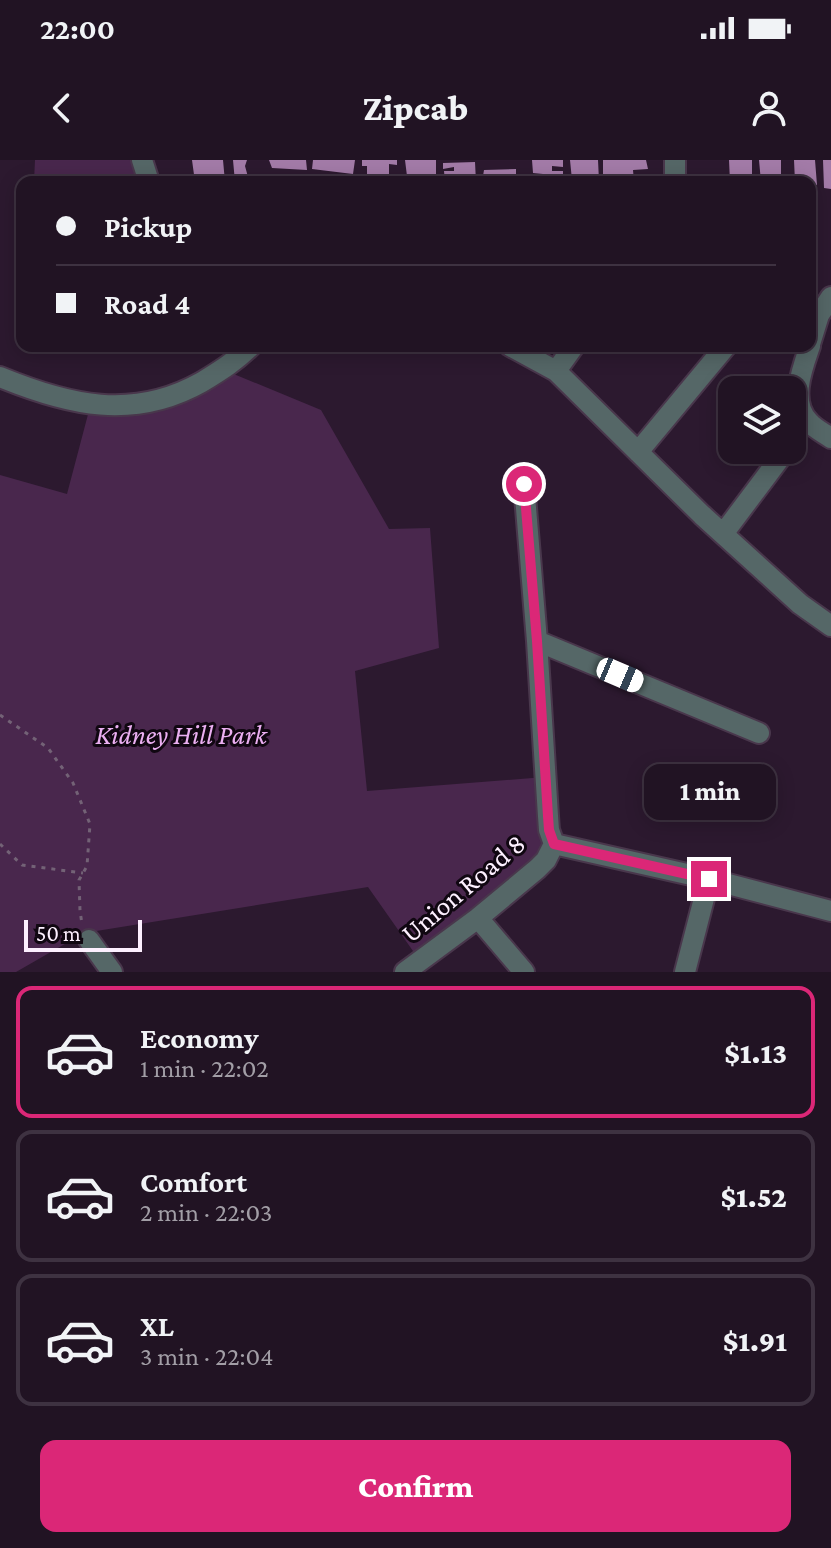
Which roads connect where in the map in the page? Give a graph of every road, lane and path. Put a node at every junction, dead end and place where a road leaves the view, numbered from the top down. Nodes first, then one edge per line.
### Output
1 (245, 352) edge
2 (521, 352) edge
3 (570, 352) edge
4 (721, 352) edge
5 (808, 352) edge
6 (556, 371) junction
7 (0, 377) edge
8 (808, 422) junction
9 (806, 425) edge
10 (831, 438) edge
11 (638, 452) junction
12 (776, 464) edge
13 (524, 484) dead end
14 (723, 534) junction
15 (831, 626) edge
16 (537, 641) junction
17 (0, 715) edge
18 (759, 733) dead end
19 (0, 844) edge
20 (554, 844) junction
21 (83, 873) junction
22 (709, 879) junction
23 (831, 911) edge
24 (478, 918) junction
25 (89, 940) joint
26 (112, 972) edge
27 (405, 972) edge
28 (524, 972) edge
29 (685, 972) edge

1 - 7 street
2 - 6 street
3 - 6 street
4 - 11 street
5 - 8 street
6 - 11 street
8 - 9 street
8 - 10 street
11 - 14 street
12 - 14 street
13 - 16 street
14 - 15 street
16 - 18 street
16 - 20 street
17 - 21 path
19 - 21 path
20 - 22 street
20 - 24 street, Union Road 8
21 - 25 path
22 - 23 street
22 - 29 street
24 - 27 street, Union Road 8
24 - 28 street
25 - 26 street

